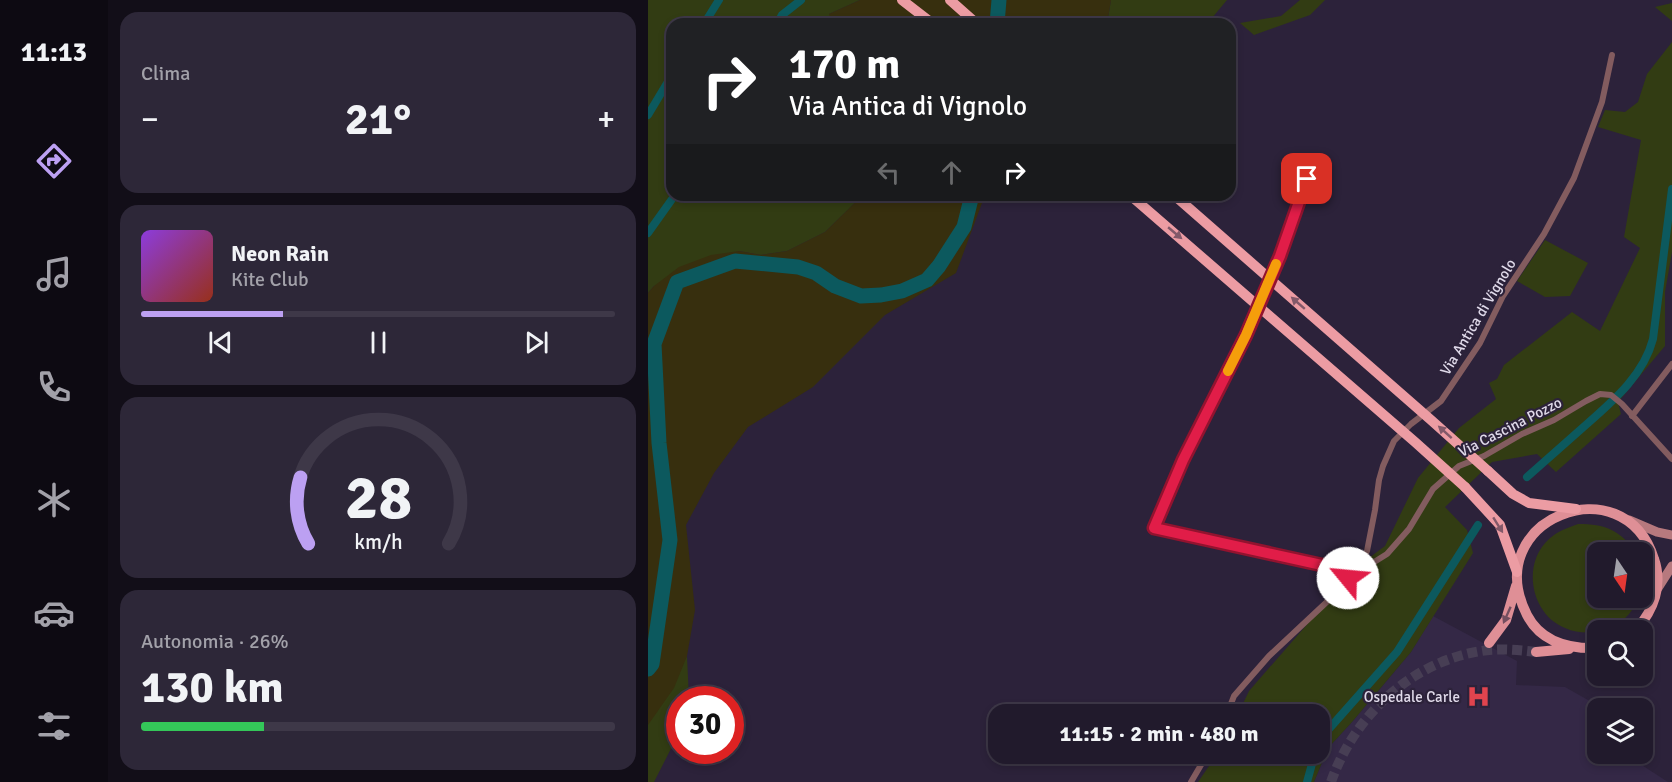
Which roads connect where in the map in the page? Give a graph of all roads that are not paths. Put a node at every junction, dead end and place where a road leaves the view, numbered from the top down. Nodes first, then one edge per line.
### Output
1 (903, 0) edge
2 (911, 0) edge
3 (951, 1) edge
4 (926, 18) edge
5 (927, 18) edge
6 (970, 18) edge
7 (1612, 55) dead end
8 (1307, 179) dead end
9 (1138, 201) edge
10 (1181, 201) edge
11 (1672, 364) edge
12 (1632, 416) junction
13 (1672, 459) edge
14 (1576, 509) junction
15 (1623, 518) junction
16 (1672, 535) edge
17 (1672, 566) edge
18 (1359, 567) junction
19 (1348, 573) junction
20 (1517, 577) junction
21 (1658, 588) junction
22 (1645, 620) edge
23 (1489, 643) dead end
24 (1580, 649) junction
25 (1587, 649) edge
26 (1536, 652) tunnel mouth
27 (1231, 704) edge
28 (1202, 764) edge
29 (1191, 782) edge

1 - 4 highway
2 - 5 highway
3 - 6 highway
7 - 18 street, Via Antica di Vignolo
8 - 19 street
9 -> 20 highway, bridge
14 -> 10 highway, bridge
11 - 12 street
12 - 13 street, Via Cascina Pozzo
12 - 18 street, Via Cascina Pozzo
14 - 15 main road
14 - 20 main road
15 - 16 main road
15 - 21 main road
17 - 21 main road
18 - 19 street
19 - 27 street
20 -> 23 main road
20 - 24 main road
21 - 22 main road
24 - 25 main road
24 - 26 main road
28 - 29 street

